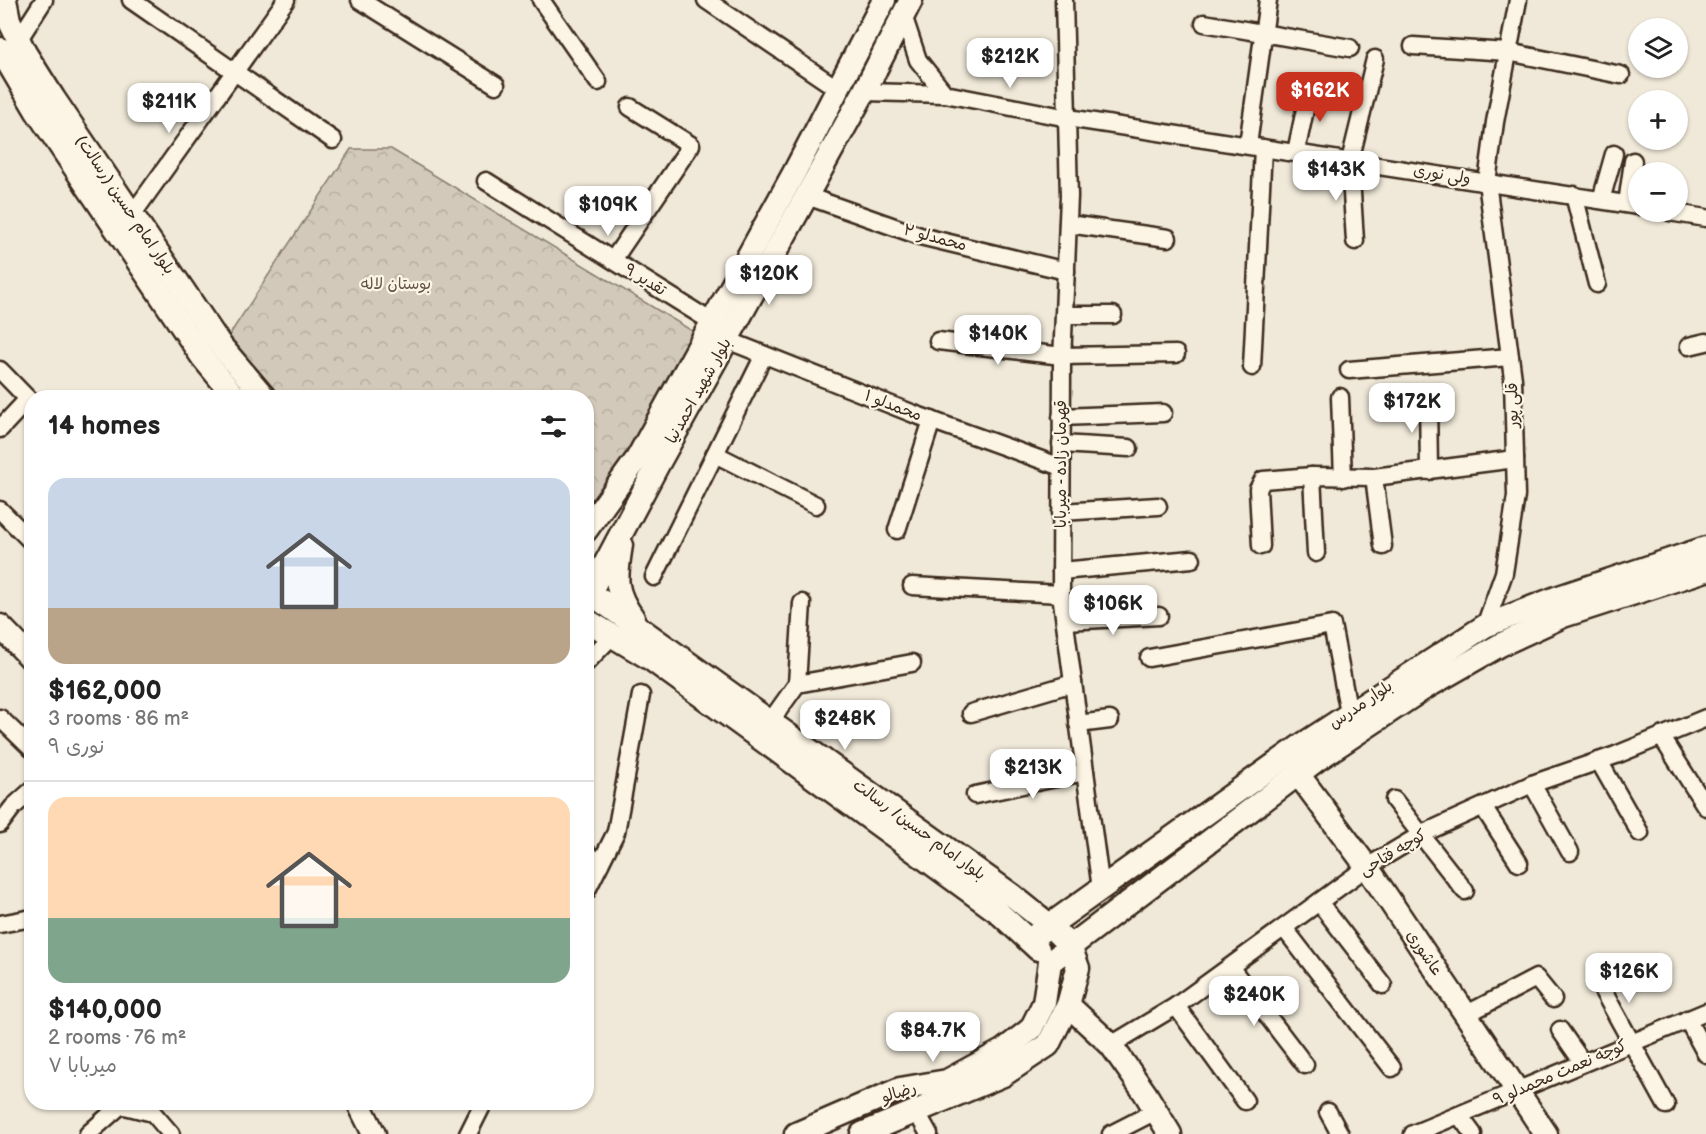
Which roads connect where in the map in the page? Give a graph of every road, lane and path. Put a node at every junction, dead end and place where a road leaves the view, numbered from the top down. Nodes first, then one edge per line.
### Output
1 (5, 0) edge
2 (44, 0) edge
3 (131, 0) edge
4 (286, 0) edge
5 (360, 0) edge
6 (541, 0) edge
7 (706, 0) edge
8 (884, 0) edge
9 (1064, 0) edge
10 (1269, 0) edge
11 (1518, 0) edge
12 (907, 8) edge
13 (1204, 23) dead end
14 (1265, 35) junction
15 (9, 44) edge
16 (1413, 46) dead end
17 (1350, 48) dead end
18 (1508, 51) junction
19 (1375, 59) dead end
20 (234, 72) junction
21 (1621, 75) dead end
22 (598, 82) dead end
23 (496, 85) dead end
24 (1310, 86) dead end
25 (838, 89) junction
26 (864, 92) junction
27 (945, 94) junction
28 (630, 107) dead end
29 (1068, 118) junction
30 (333, 140) dead end
31 (1256, 147) junction
32 (1296, 152) junction
33 (1614, 154) dead end
34 (1350, 161) junction
35 (486, 181) dead end
36 (1487, 182) junction
37 (1574, 195) junction
38 (807, 196) junction
39 (1601, 200) junction
40 (1628, 204) edge
41 (132, 215) junction
42 (1688, 215) edge
43 (1706, 218) edge
44 (1068, 224) junction
45 (1168, 238) dead end
46 (1355, 241) dead end
47 (613, 260) junction
48 (1066, 271) junction
49 (1596, 284) dead end
50 (1064, 315) junction
51 (1113, 315) dead end
52 (712, 322) junction
53 (727, 340) junction
54 (938, 341) dead end
55 (1176, 354) dead end
56 (764, 355) junction
57 (1062, 356) junction
58 (1510, 357) junction
59 (1252, 367) dead end
60 (0, 370) edge
61 (1349, 370) dead end
62 (230, 390) edge
63 (258, 390) edge
64 (24, 395) edge
65 (1340, 397) dead end
66 (1428, 397) dead end
67 (24, 407) edge
68 (1163, 413) dead end
69 (1061, 417) junction
70 (932, 420) junction
71 (0, 429) edge
72 (1061, 444) junction
73 (1129, 448) dead end
74 (715, 454) junction
75 (1515, 459) junction
76 (1061, 467) junction
77 (1429, 471) junction
78 (1312, 476) junction
79 (1374, 477) junction
80 (1343, 478) junction
81 (816, 505) dead end
82 (1158, 506) dead end
83 (0, 510) edge
84 (1061, 512) junction
85 (594, 518) edge
86 (897, 530) dead end
87 (24, 534) edge
88 (622, 534) junction
89 (1261, 546) dead end
90 (1383, 546) dead end
91 (1706, 548) edge
92 (1316, 553) dead end
93 (1192, 559) dead end
94 (1706, 570) edge
95 (1061, 572) junction
96 (654, 576) dead end
97 (594, 583) edge
98 (912, 586) dead end
99 (1061, 594) junction
100 (594, 598) edge
101 (802, 603) dead end
102 (1159, 616) dead end
103 (1065, 621) junction
104 (594, 624) edge
105 (0, 626) edge
106 (639, 626) junction
107 (1485, 626) junction
108 (613, 635) junction
109 (24, 651) edge
110 (594, 655) edge
111 (1149, 658) dead end
112 (912, 663) dead end
113 (1073, 683) junction
114 (797, 684) junction
115 (641, 695) dead end
116 (971, 712) dead end
117 (0, 718) edge
118 (1706, 718) edge
119 (1110, 720) dead end
120 (770, 722) junction
121 (1354, 722) junction
122 (1078, 724) junction
123 (1661, 736) junction
124 (24, 741) edge
125 (1599, 761) junction
126 (1085, 772) junction
127 (1298, 774) junction
128 (1532, 784) junction
129 (975, 795) dead end
130 (24, 797) edge
131 (1394, 800) dead end
132 (1483, 807) junction
133 (1706, 807) edge
134 (0, 824) edge
135 (1640, 833) dead end
136 (1422, 834) junction
137 (1570, 852) dead end
138 (594, 859) edge
139 (1519, 863) dead end
140 (600, 864) junction
141 (1367, 867) junction
142 (594, 876) edge
143 (1101, 889) junction
144 (1465, 891) dead end
145 (1319, 902) junction
146 (24, 920) edge
147 (0, 924) edge
148 (1048, 924) junction
149 (1284, 928) junction
150 (1029, 939) junction
151 (1070, 946) junction
152 (1050, 962) junction
153 (1231, 968) junction
154 (1597, 980) dead end
155 (1383, 985) dead end
156 (1553, 999) dead end
157 (1068, 1005) junction
158 (1176, 1006) junction
159 (1706, 1012) edge
160 (1465, 1015) junction
161 (1687, 1019) junction
162 (1560, 1030) dead end
163 (1630, 1043) junction
164 (1111, 1045) junction
165 (1706, 1054) edge
166 (1583, 1063) junction
167 (1305, 1065) dead end
168 (1392, 1068) dead end
169 (1518, 1092) junction
170 (1245, 1101) dead end
171 (1666, 1105) dead end
172 (114, 1110) edge
173 (142, 1110) edge
174 (362, 1110) edge
175 (480, 1110) edge
176 (916, 1111) junction
177 (1156, 1111) junction
178 (1328, 1112) dead end
179 (1459, 1115) junction
180 (88, 1134) edge
181 (171, 1134) edge
182 (374, 1134) edge
183 (468, 1134) edge
184 (796, 1134) edge
185 (862, 1134) edge
186 (929, 1134) edge
187 (1111, 1134) edge
188 (1170, 1134) edge
189 (1340, 1134) edge
190 (1413, 1134) edge
191 (1473, 1134) edge
192 (1546, 1134) edge

1 - 15 main road, بلوار امام حسین (رسالت)
2 - 15 street
3 - 20 street
4 - 20 street
5 - 23 street
6 - 22 street
7 - 25 street
8 - 25 main road, بلوار شهید احمدنیا
9 - 29 street, قهرمان زاده - میربابا
10 - 14 street
11 - 18 street, قلی پور
12 - 26 main road, بلوار شهید احمدنیا
12 - 27 street
13 - 14 street
14 - 17 street
14 - 31 street
15 - 41 main road, بلوار امام حسین (رسالت)
15 - 62 main road, بلوار امام حسین (رسالت)
16 - 18 street
18 - 21 street
18 - 36 street, قلی پور
19 - 34 street
20 - 30 street
20 - 41 street
24 - 32 street
25 - 52 main road, بلوار شهید احمدنیا
26 - 27 street, ولی نوری
26 - 38 main road, بلوار شهید احمدنیا
27 - 29 street, ولی نوری
28 - 47 street
29 - 31 street, ولی نوری
29 - 44 street, قهرمان زاده - میربابا
31 - 32 street, ولی نوری
31 - 59 street
32 - 34 street, ولی نوری
33 - 39 street
34 - 36 street, ولی نوری
34 - 46 street
35 - 47 street, ۹ تقدیر
36 - 37 street, ولی نوری
36 - 58 street, قلی پور
37 - 39 street, ولی نوری
37 - 49 street
38 - 48 street, محمدلو ۲
38 - 53 main road, بلوار شهید احمدنیا
39 - 40 street, ولی نوری
41 - 63 main road, بلوار امام حسین (رسالت)
42 - 43 street
44 - 45 street
44 - 48 street, قهرمان زاده - میربابا
47 - 52 street, ۹ تقدیر
48 - 50 street, قهرمان زاده - میربابا
50 - 51 street
50 - 57 street, قهرمان زاده - میربابا
52 - 85 main road, بلوار شهید احمدنیا
53 - 56 street, محمدلو ۱
53 - 88 main road, بلوار شهید احمدنیا
54 - 57 street
55 - 57 street
56 - 70 street, محمدلو ۱
56 - 74 street
57 - 69 street, قهرمان زاده - میربابا
58 - 61 street
58 - 75 street, قلی پور
60 - 64 street
65 - 80 street
66 - 77 street
67 - 71 street
68 - 69 street
69 - 72 street, قهرمان زاده - میربابا
70 - 76 street, محمدلو ۱
70 - 86 street
72 - 73 street
72 - 76 street, قهرمان زاده - میربابا
74 - 81 street
74 - 96 street
75 - 77 street
75 - 107 street, قلی پور
76 - 84 street, قهرمان زاده - میربابا
77 - 79 street
78 - 80 street
78 - 89 street
78 - 92 street
79 - 80 street
79 - 90 street
82 - 84 street
83 - 87 street
84 - 95 street, قهرمان زاده - میربابا
88 - 97 main road, بلوار شهید احمدنیا
88 - 106 main road
91 - 107 main road, بلوار مدرس
93 - 95 street
94 - 121 main road, بلوار مدرس
95 - 99 street, قهرمان زاده - میربابا
98 - 99 street
99 - 103 street, قهرمان زاده - میربابا
100 - 106 main road, بلوار امام حسین/ رسالت
101 - 114 street
102 - 103 street
103 - 113 street, قهرمان زاده - میربابا
104 - 108 main road, بلوار امام حسین/ رسالت
105 - 109 main road
106 - 120 main road, بلوار امام حسین/ رسالت
107 - 121 main road, بلوار مدرس
108 - 110 street
108 - 150 main road, بلوار امام حسین/ رسالت
111 - 121 street
112 - 114 street
113 - 116 street
113 - 122 street, قهرمان زاده - میربابا
114 - 120 street
115 - 140 street
117 - 124 street
118 - 123 street, کوچه فتاحی
119 - 122 street
120 - 148 main road, بلوار امام حسین/ رسالت
121 - 127 main road, بلوار مدرس
121 - 143 main road, بلوار مدرس
122 - 126 street, قهرمان زاده - میربابا
123 - 125 street, کوچه فتاحی
123 - 133 street
125 - 128 street, کوچه فتاحی
125 - 135 street
126 - 129 street
126 - 143 street, قهرمان زاده - میربابا
127 - 141 main road, عاشوری
127 - 151 main road, بلوار مدرس
128 - 132 street, کوچه فتاحی
128 - 137 street
130 - 134 street
131 - 136 street
132 - 136 street, کوچه فتاحی
132 - 139 street
136 - 141 street, کوچه فتاحی
136 - 144 street
138 - 140 street
140 - 142 street
141 - 145 street, کوچه فتاحی
141 - 160 main road, عاشوری
143 - 148 main road, بلوار مدرس
145 - 149 street, کوچه فتاحی
145 - 155 street
146 - 147 street
148 - 150 main road, بلوار مدرس
148 - 151 main road, بلوار امام حسین/ رسالت
149 - 153 street, کوچه فتاحی
149 - 168 street
150 - 152 main road, بلوار امام حسین/ رسالت
151 - 152 main road, بلوار مدرس
151 - 157 main road, رضالو
152 - 184 main road, رضالو
153 - 158 street, کوچه فتاحی
153 - 167 street
154 - 163 street
156 - 160 street
157 - 164 main road
157 - 176 main road, رضالو
158 - 164 street, کوچه فتاحی
158 - 170 street
159 - 161 street, کوچه نعمت محمدلو ۹
160 - 169 main road, عاشوری
161 - 163 street, کوچه نعمت محمدلو ۹
161 - 165 street
162 - 166 street
163 - 166 street, کوچه نعمت محمدلو ۹
163 - 171 street
164 - 177 main road
166 - 169 street, کوچه نعمت محمدلو ۹
169 - 179 street, کوچه نعمت محمدلو ۹
169 - 192 main road, عاشوری
172 - 180 street
173 - 181 street
174 - 182 main road
175 - 183 street
176 - 185 main road, رضالو
176 - 186 street
177 - 187 street
177 - 188 main road
178 - 189 street
179 - 190 street, کوچه نعمت محمدلو ۹
179 - 191 street

